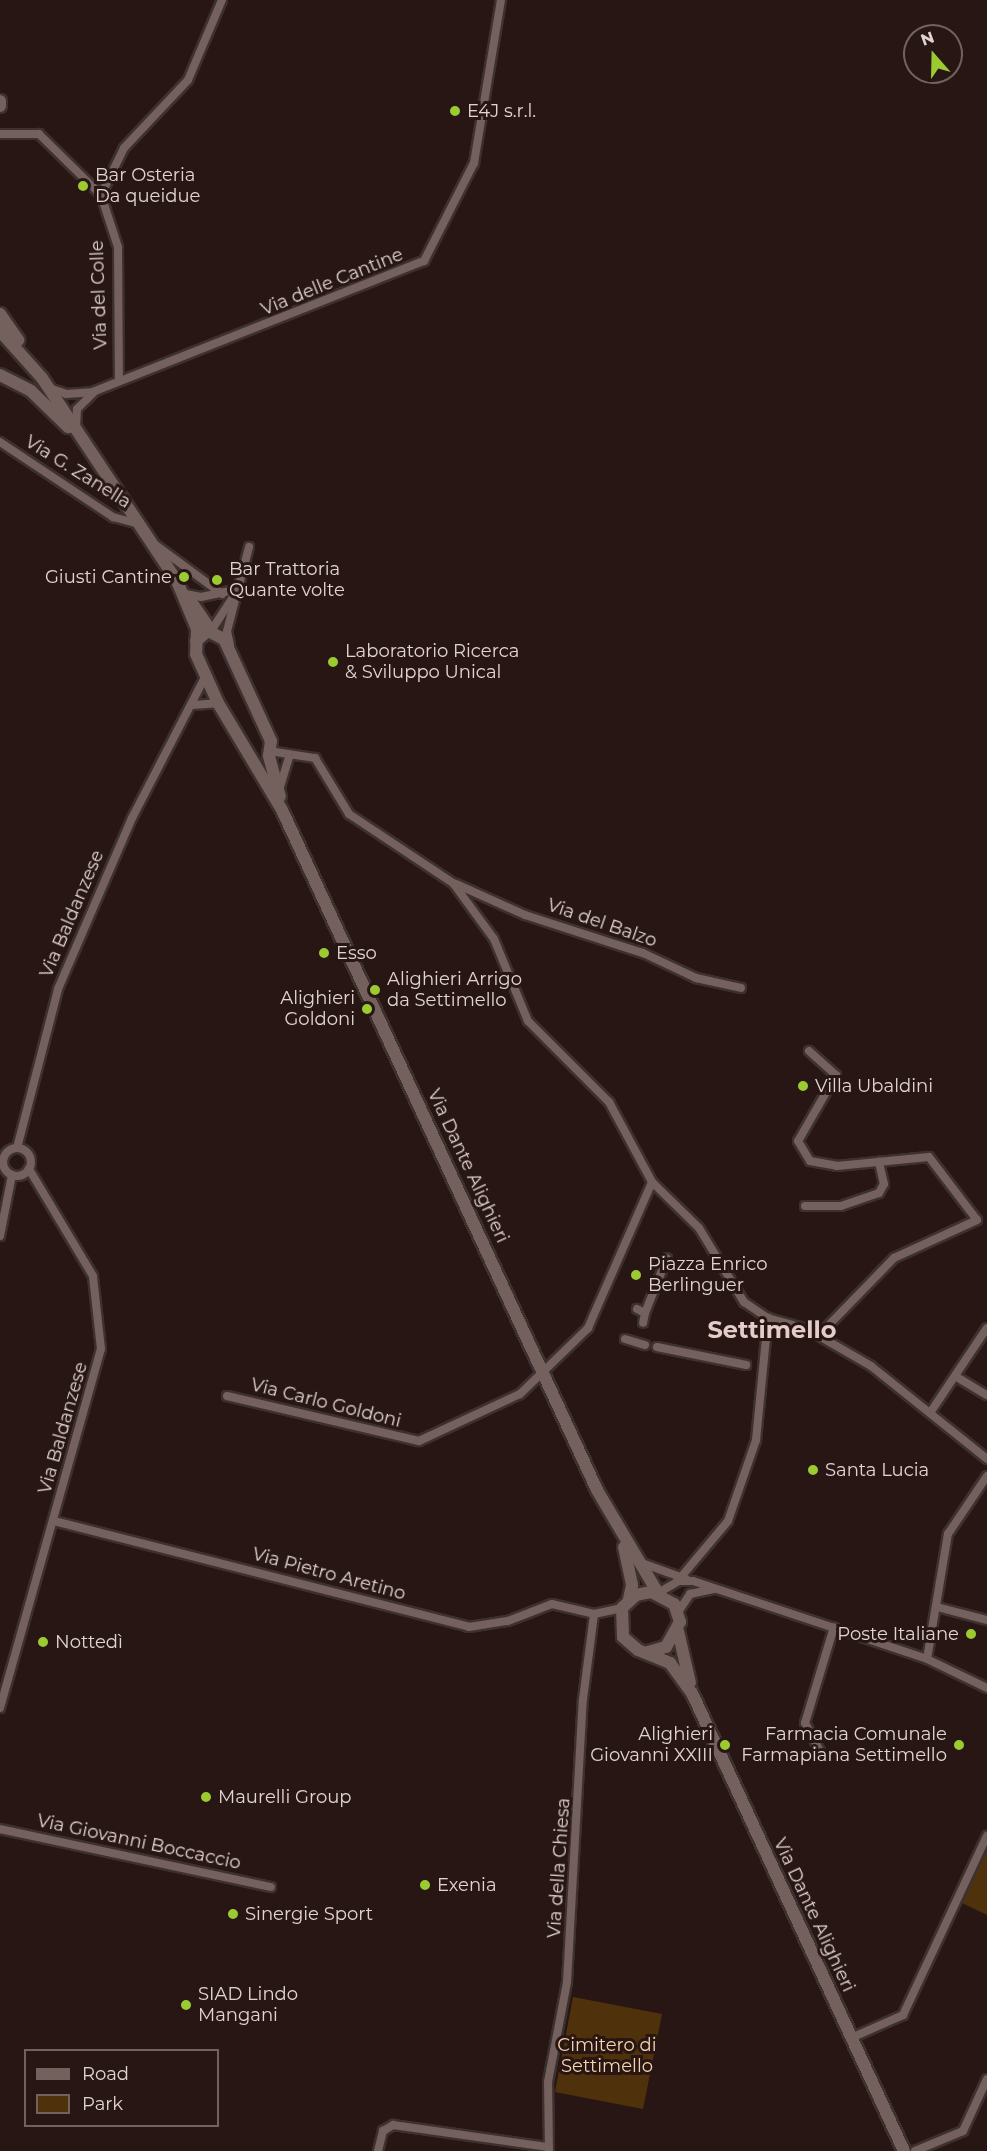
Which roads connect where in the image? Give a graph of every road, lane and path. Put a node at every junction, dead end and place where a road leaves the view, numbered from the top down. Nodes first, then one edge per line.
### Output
1 (222, 0) edge
2 (501, 0) edge
3 (0, 101) edge
4 (0, 106) edge
5 (0, 134) edge
6 (101, 195) junction
7 (0, 314) edge
8 (0, 331) edge
9 (32, 364) junction
10 (0, 375) edge
11 (119, 380) junction
12 (45, 382) junction
13 (95, 391) junction
14 (72, 427) junction
15 (0, 442) edge
16 (141, 524) junction
17 (154, 544) junction
18 (249, 547) dead end
19 (238, 589) junction
20 (183, 591) junction
21 (222, 594) junction
22 (211, 631) junction
23 (196, 642) junction
24 (233, 657) junction
25 (206, 675) junction
26 (218, 703) junction
27 (192, 705) junction
28 (269, 751) junction
29 (245, 753) junction
30 (290, 755) junction
31 (279, 790) junction
32 (282, 810) junction
33 (453, 883) junction
34 (741, 988) dead end
35 (808, 1051) dead end
36 (17, 1148) junction
37 (2, 1156) edge
38 (879, 1162) junction
39 (29, 1169) junction
40 (12, 1174) junction
41 (652, 1182) junction
42 (805, 1206) dead end
43 (0, 1236) edge
44 (667, 1258) dead end
45 (768, 1318) junction
46 (643, 1323) dead end
47 (987, 1328) edge
48 (819, 1335) junction
49 (625, 1339) dead end
50 (645, 1345) dead end
51 (657, 1347) dead end
52 (754, 1367) junction
53 (544, 1374) junction
54 (955, 1377) junction
55 (227, 1395) dead end
56 (987, 1395) edge
57 (930, 1413) junction
58 (987, 1459) edge
59 (987, 1476) edge
60 (54, 1521) junction
61 (621, 1538) junction
62 (637, 1560) junction
63 (681, 1577) junction
64 (693, 1581) junction
65 (725, 1591) junction
66 (658, 1593) junction
67 (626, 1603) junction
68 (937, 1606) junction
69 (678, 1612) junction
70 (594, 1614) junction
71 (987, 1620) edge
72 (834, 1627) junction
73 (678, 1631) junction
74 (648, 1652) junction
75 (927, 1659) junction
76 (987, 1688) edge
77 (692, 1693) junction
78 (0, 1708) edge
79 (821, 1753) dead end
80 (0, 1828) edge
81 (987, 1836) edge
82 (271, 1887) dead end
83 (851, 2038) junction
84 (987, 2079) edge
85 (549, 2149) edge
86 (378, 2151) edge
87 (904, 2151) edge
88 (915, 2151) edge

1 - 6 street
2 - 11 street, Via delle Cantine
3 - 4 main road
5 - 6 street, Via del Colle
6 - 11 street, Via del Colle
7 - 9 main road
8 - 9 main road, Via Dante Alighieri
9 - 12 main road, Via Dante Alighieri
10 - 14 main road
11 - 13 street, Via delle Cantine
12 - 13 street, Via delle Cantine
12 - 14 main road, Via Dante Alighieri
13 - 14 street, Via delle Cantine
14 - 16 main road, Via Dante Alighieri
15 - 16 street, Via G. Zanella
16 - 17 main road, Via Dante Alighieri
17 - 20 main road, Via Dante Alighieri
17 - 21 street
18 - 19 street
19 - 21 street
19 - 22 street
19 - 24 street
20 - 21 street
20 - 22 main road, Via Dante Alighieri
20 - 23 main road, Via Dante Alighieri
22 - 23 main road
22 - 24 main road, Via Dante Alighieri
23 - 25 main road, Via Dante Alighieri
24 - 28 main road, Via Dante Alighieri
25 - 26 main road, Via Dante Alighieri
25 - 27 street, Via Baldanzese
26 - 27 street
26 - 29 main road, Via Dante Alighieri
27 - 36 street, Via Baldanzese
28 - 29 main road
28 - 30 street
28 - 31 main road, Via Dante Alighieri
29 - 32 main road, Via Dante Alighieri
30 - 31 street
30 - 33 street
31 - 32 main road, Via Dante Alighieri
32 - 53 main road, Via Dante Alighieri
33 - 34 street, Via del Balzo
33 - 41 street
35 - 38 street
36 - 37 street
36 - 39 street, Via Baldanzese
37 - 40 street
38 - 42 street
38 - 48 street
39 - 40 street
39 - 60 street, Via Baldanzese
40 - 43 street
41 - 45 street
41 - 53 street
44 - 46 street
45 - 48 street
45 - 52 street
47 - 54 street
48 - 57 street
49 - 50 street
51 - 52 street
52 - 63 street
53 - 55 street, Via Carlo Goldoni
53 - 61 main road, Via Dante Alighieri
54 - 56 street
54 - 57 street
57 - 58 street
59 - 68 street
60 - 70 street, Via Pietro Aretino
60 - 78 street, Via Baldanzese
61 - 62 main road, Via Dante Alighieri
61 - 67 main road, Via Dante Alighieri
62 - 63 street
62 - 66 main road, Via Dante Alighieri
63 - 64 street
64 - 65 street
64 - 66 street
65 - 69 street
65 - 72 street
66 - 67 main road
66 - 69 main road, Via Dante Alighieri
67 - 70 street
67 - 74 main road, Via Dante Alighieri
68 - 71 street
68 - 75 street
69 - 73 main road, Via Dante Alighieri
70 - 85 street, Via della Chiesa
72 - 75 street
72 - 79 street
73 - 74 main road
73 - 77 main road, Via Dante Alighieri
74 - 77 main road, Via Dante Alighieri
75 - 76 street
77 - 83 main road, Via Dante Alighieri
80 - 82 street, Via Giovanni Boccaccio
81 - 83 street
83 - 87 main road, Via Dante Alighieri
84 - 88 street
85 - 86 street

